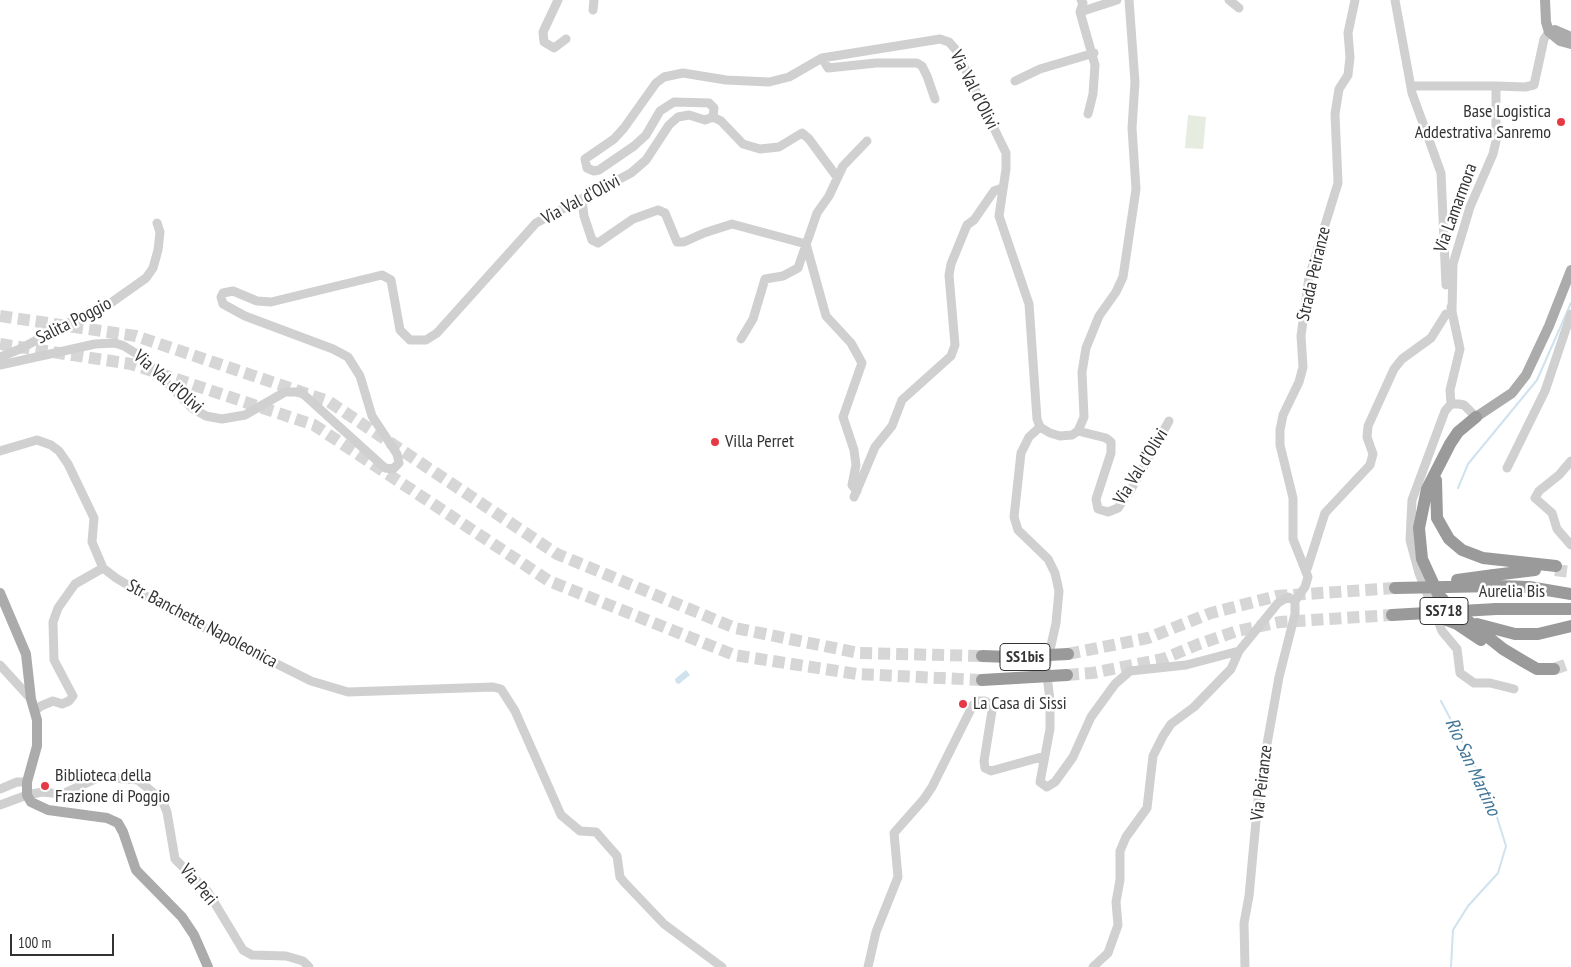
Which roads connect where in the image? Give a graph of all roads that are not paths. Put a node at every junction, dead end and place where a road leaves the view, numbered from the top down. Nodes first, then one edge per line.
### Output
1 (558, 0) edge
2 (594, 0) edge
3 (1081, 0) edge
4 (1117, 0) edge
5 (1129, 0) edge
6 (1229, 0) edge
7 (1354, 0) edge
8 (1395, 0) edge
9 (1545, 0) edge
10 (1239, 8) dead end
11 (593, 10) dead end
12 (1080, 12) junction
13 (1549, 32) junction
14 (1571, 38) edge
15 (566, 39) dead end
16 (1571, 44) edge
17 (1094, 53) junction
18 (822, 58) junction
19 (1015, 81) dead end
20 (1411, 86) junction
21 (1496, 86) junction
22 (935, 99) dead end
23 (1088, 114) dead end
24 (713, 117) junction
25 (867, 141) dead end
26 (837, 177) junction
27 (1002, 188) junction
28 (582, 200) junction
29 (157, 223) dead end
30 (806, 244) junction
31 (1571, 270) edge
32 (1452, 312) junction
33 (1571, 314) edge
34 (741, 339) dead end
35 (0, 357) edge
36 (0, 365) edge
37 (1451, 404) junction
38 (1476, 417) junction
39 (1169, 422) dead end
40 (1040, 427) junction
41 (1078, 430) junction
42 (0, 451) edge
43 (1571, 461) edge
44 (1507, 468) dead end
45 (1438, 470) junction
46 (1571, 545) edge
47 (103, 568) junction
48 (1307, 569) junction
49 (1496, 580) junction
50 (1395, 588) tunnel mouth
51 (0, 592) edge
52 (1571, 594) edge
53 (1295, 601) junction
54 (1571, 609) edge
55 (1468, 621) junction
56 (1571, 626) edge
57 (1239, 651) junction
58 (1068, 654) tunnel mouth
59 (982, 656) tunnel mouth
60 (0, 665) edge
61 (1067, 675) tunnel mouth
62 (982, 680) tunnel mouth
63 (1514, 689) dead end
64 (31, 698) junction
65 (34, 711) junction
66 (1045, 756) junction
67 (27, 782) junction
68 (0, 789) edge
69 (27, 795) junction
70 (0, 806) edge
71 (208, 967) edge
72 (309, 967) edge
73 (722, 967) edge
74 (868, 967) edge
75 (1093, 967) edge
76 (1245, 967) edge

1 - 15 street
2 - 11 street
3 - 12 street
4 - 12 street
5 - 41 street
6 - 10 street
7 - 48 street, Strada Peiranze
8 - 20 street, Via Lamarmora
9 - 13 main road
12 - 17 street
13 - 14 main road
13 - 16 main road
13 - 21 street
17 - 19 street
17 - 23 street
18 - 22 street
18 - 24 street, Via Val d'Olivi
18 - 27 street, Via Val d'Olivi
20 - 21 street
20 - 32 street, Via Lamarmora
21 - 32 street, Via Lamarmora
24 - 26 street
24 - 28 street, Via Val d'Olivi
25 - 26 street
26 - 30 street
27 - 30 street
27 - 40 street, Via Val d'Olivi
28 - 30 street
28 - 36 street, Via Val d'Olivi
29 - 35 street, Salita Poggio
30 - 34 street
31 - 38 main road
32 - 37 street, Via Lamarmora
32 - 48 street
33 - 44 street
37 - 38 street
37 - 63 street, Via Lamarmora
38 - 45 highway
39 - 41 street, Via Val d'Olivi
40 - 41 street, Via Val d'Olivi
40 - 66 street
42 - 47 street
43 - 46 street
45 - 49 highway
45 - 55 highway
47 - 65 street
47 - 73 street, Str. Banchette Napoleonica
48 - 53 street
49 - 50 highway, Aurelia Bis / SS718, bridge
49 - 52 highway, Aurelia Bis / SS718
51 - 64 main road
53 - 57 street
53 - 76 street, Via Peiranze
54 - 55 highway, Aurelia Bis / SS718, bridge
55 - 56 highway
57 - 66 street
57 - 75 street
58 - 59 highway, SS1bis, bridge
60 - 64 street
61 - 62 highway, SS1bis, bridge
64 - 65 main road
65 - 67 main road
66 - 74 street
67 - 68 street
67 - 69 main road
69 - 70 street, Via Peri
69 - 71 main road
69 - 72 street, Via Peri

